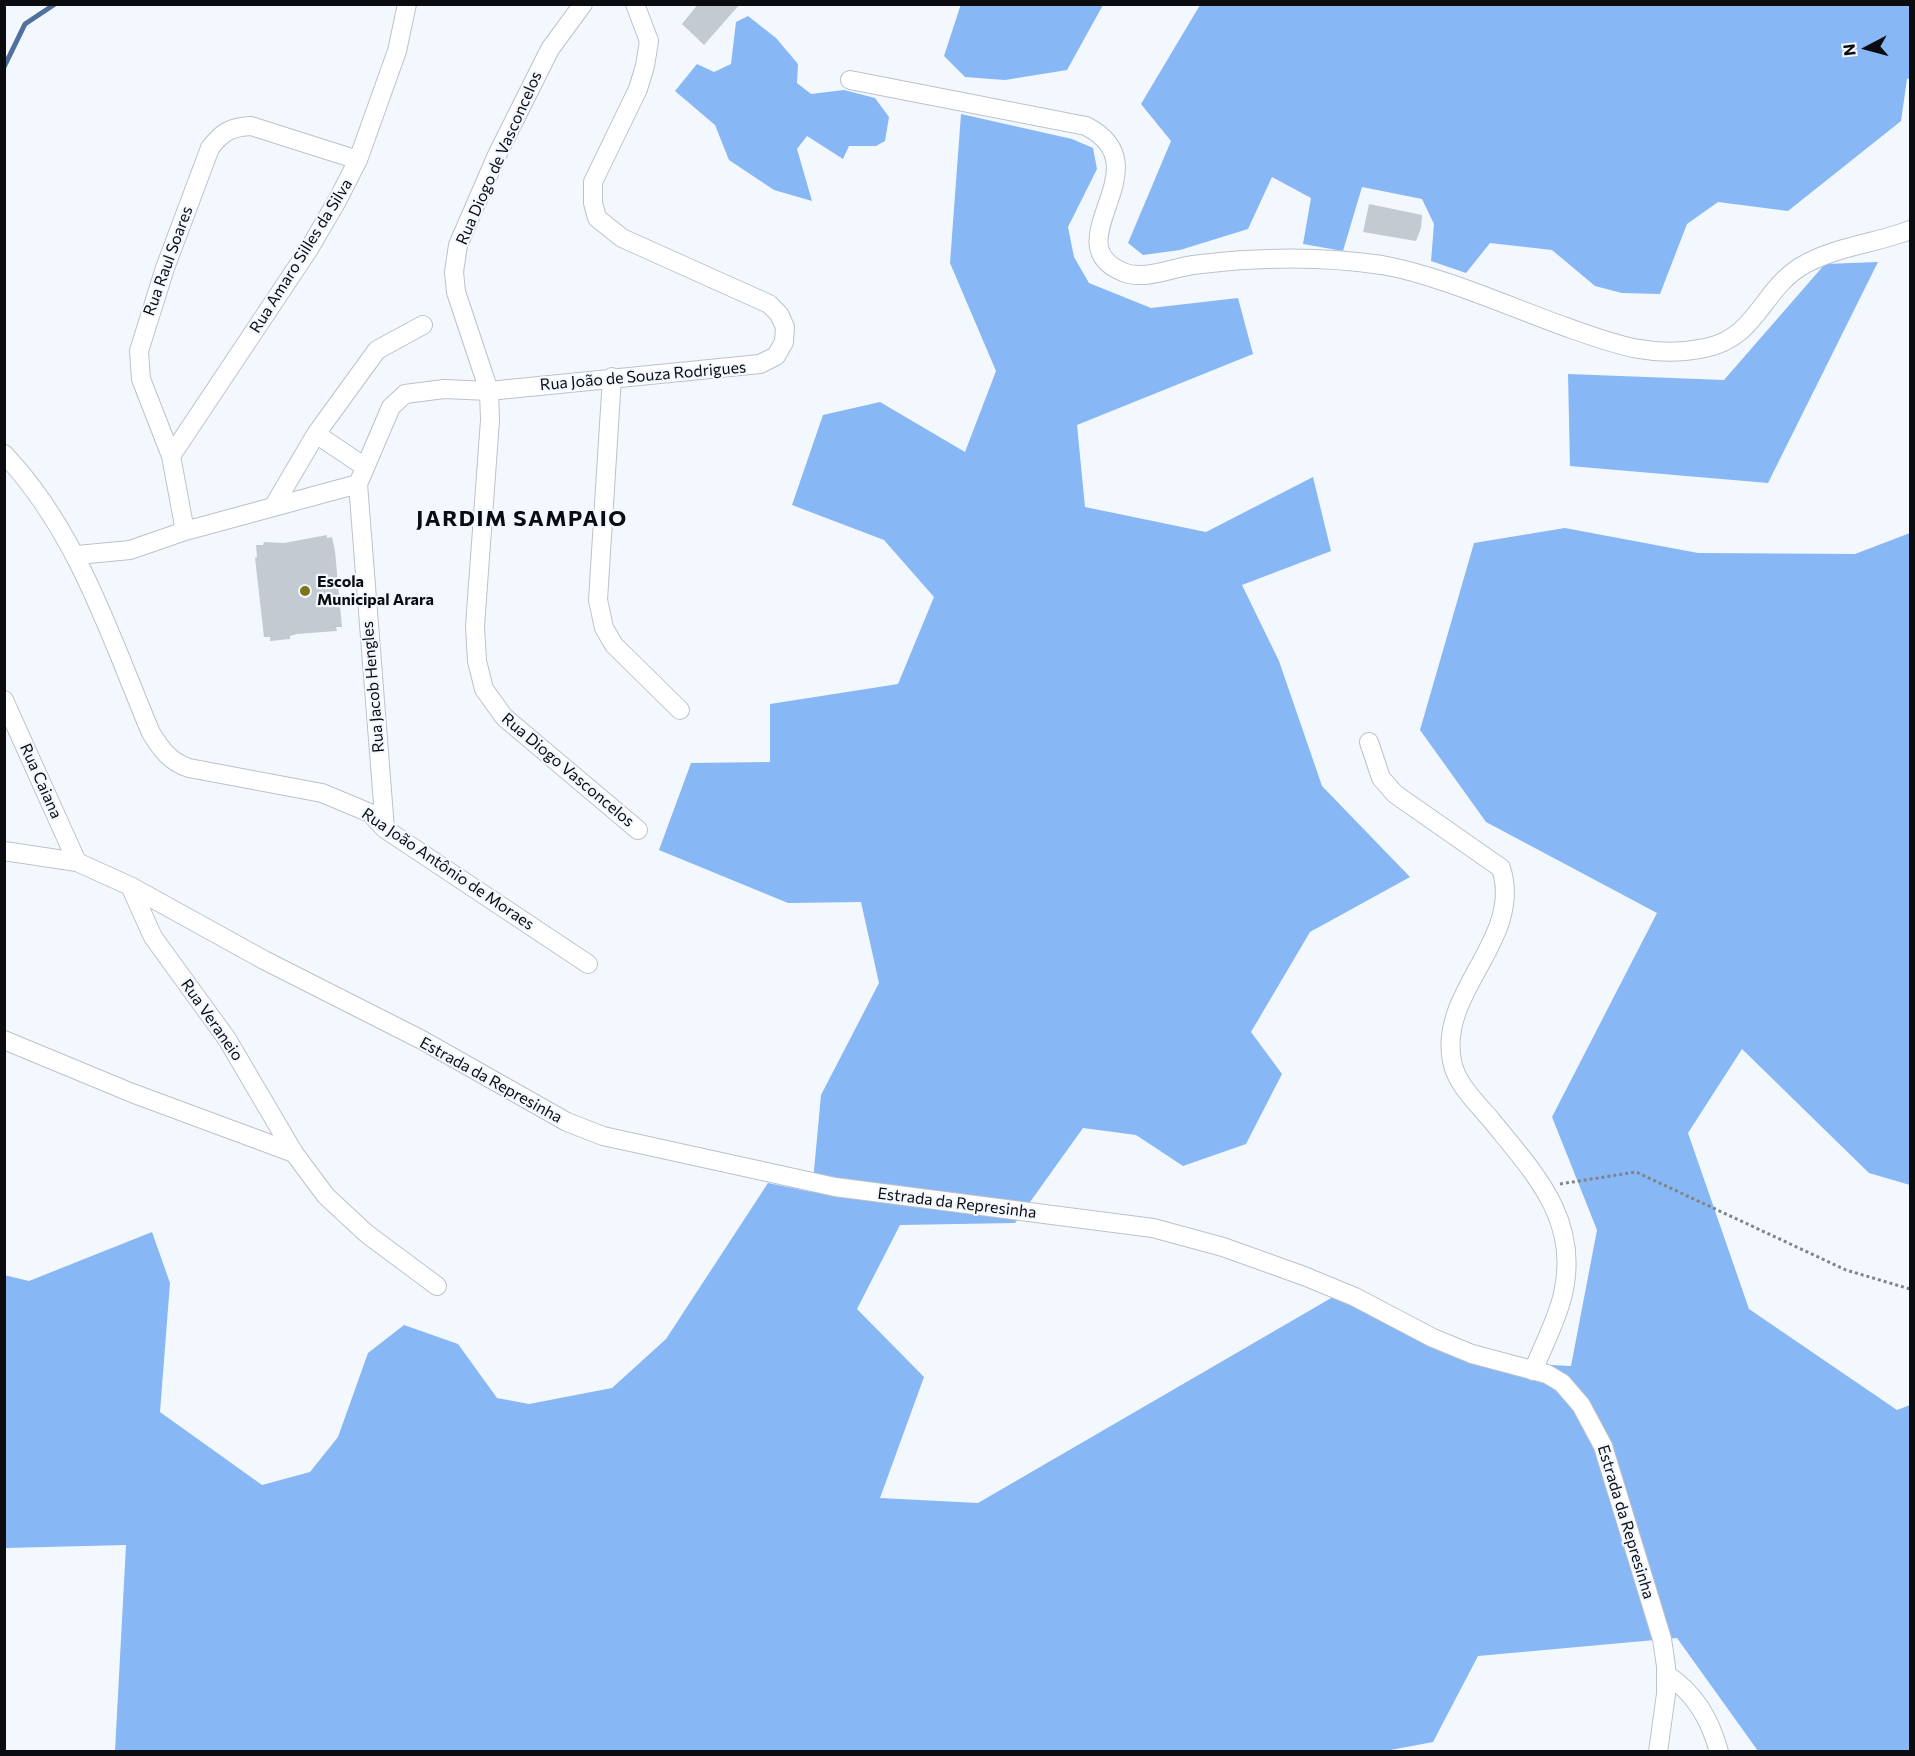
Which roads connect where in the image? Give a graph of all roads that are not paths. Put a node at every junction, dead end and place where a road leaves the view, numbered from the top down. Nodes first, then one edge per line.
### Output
1 (406, 4) edge
2 (583, 4) edge
3 (635, 4) edge
4 (850, 80) dead end
5 (358, 160) junction
6 (1911, 230) edge
7 (423, 325) dead end
8 (612, 377) junction
9 (489, 391) junction
10 (391, 407) joint
11 (316, 434) junction
12 (4, 454) edge
13 (171, 456) junction
14 (365, 467) junction
15 (358, 484) junction
16 (273, 507) junction
17 (185, 531) junction
18 (77, 555) junction
19 (4, 700) edge
20 (681, 710) dead end
21 (1369, 742) dead end
22 (385, 830) junction
23 (638, 830) dead end
24 (4, 851) edge
25 (77, 862) junction
26 (130, 886) junction
27 (588, 964) dead end
28 (4, 1040) edge
29 (294, 1153) junction
30 (437, 1286) dead end
31 (1533, 1371) junction
32 (1666, 1674) junction
33 (1658, 1752) edge
34 (1719, 1752) edge

1 - 5 street, Rua Amaro Silles da Silva
2 - 9 street, Rua Diogo de Vasconcelos
3 - 8 street, Rua João de Souza Rodrigues
4 - 6 street
5 - 13 street, Rua Amaro Silles da Silva
5 - 13 street, Rua Raul Soares
7 - 11 street
8 - 9 street, Rua João de Souza Rodrigues
8 - 20 street
9 - 10 street, Rua João de Souza Rodrigues
9 - 23 street, Rua Diogo Vasconcelos
10 - 14 street, Rua Jacob Hengles
11 - 14 street
11 - 16 street
12 - 18 street, Rua João Antônio de Moraes
13 - 17 street, Rua Raul Soares
14 - 15 street, Rua Jacob Hengles
15 - 16 street
15 - 22 street, Rua Jacob Hengles
16 - 17 street
17 - 18 street
18 - 22 street, Rua João Antônio de Moraes
19 - 25 street, Rua Caiana
21 - 31 street
22 - 27 street, Rua João Antônio de Moraes
24 - 25 street, Estrada da Represinha
25 - 26 street, Estrada da Represinha
26 - 29 street, Rua Veraneio
26 - 31 street, Estrada da Represinha
28 - 29 street
29 - 30 street, Rua Veraneio
31 - 32 street, Estrada da Represinha
32 - 33 street, Estrada da Represinha
32 - 34 street

